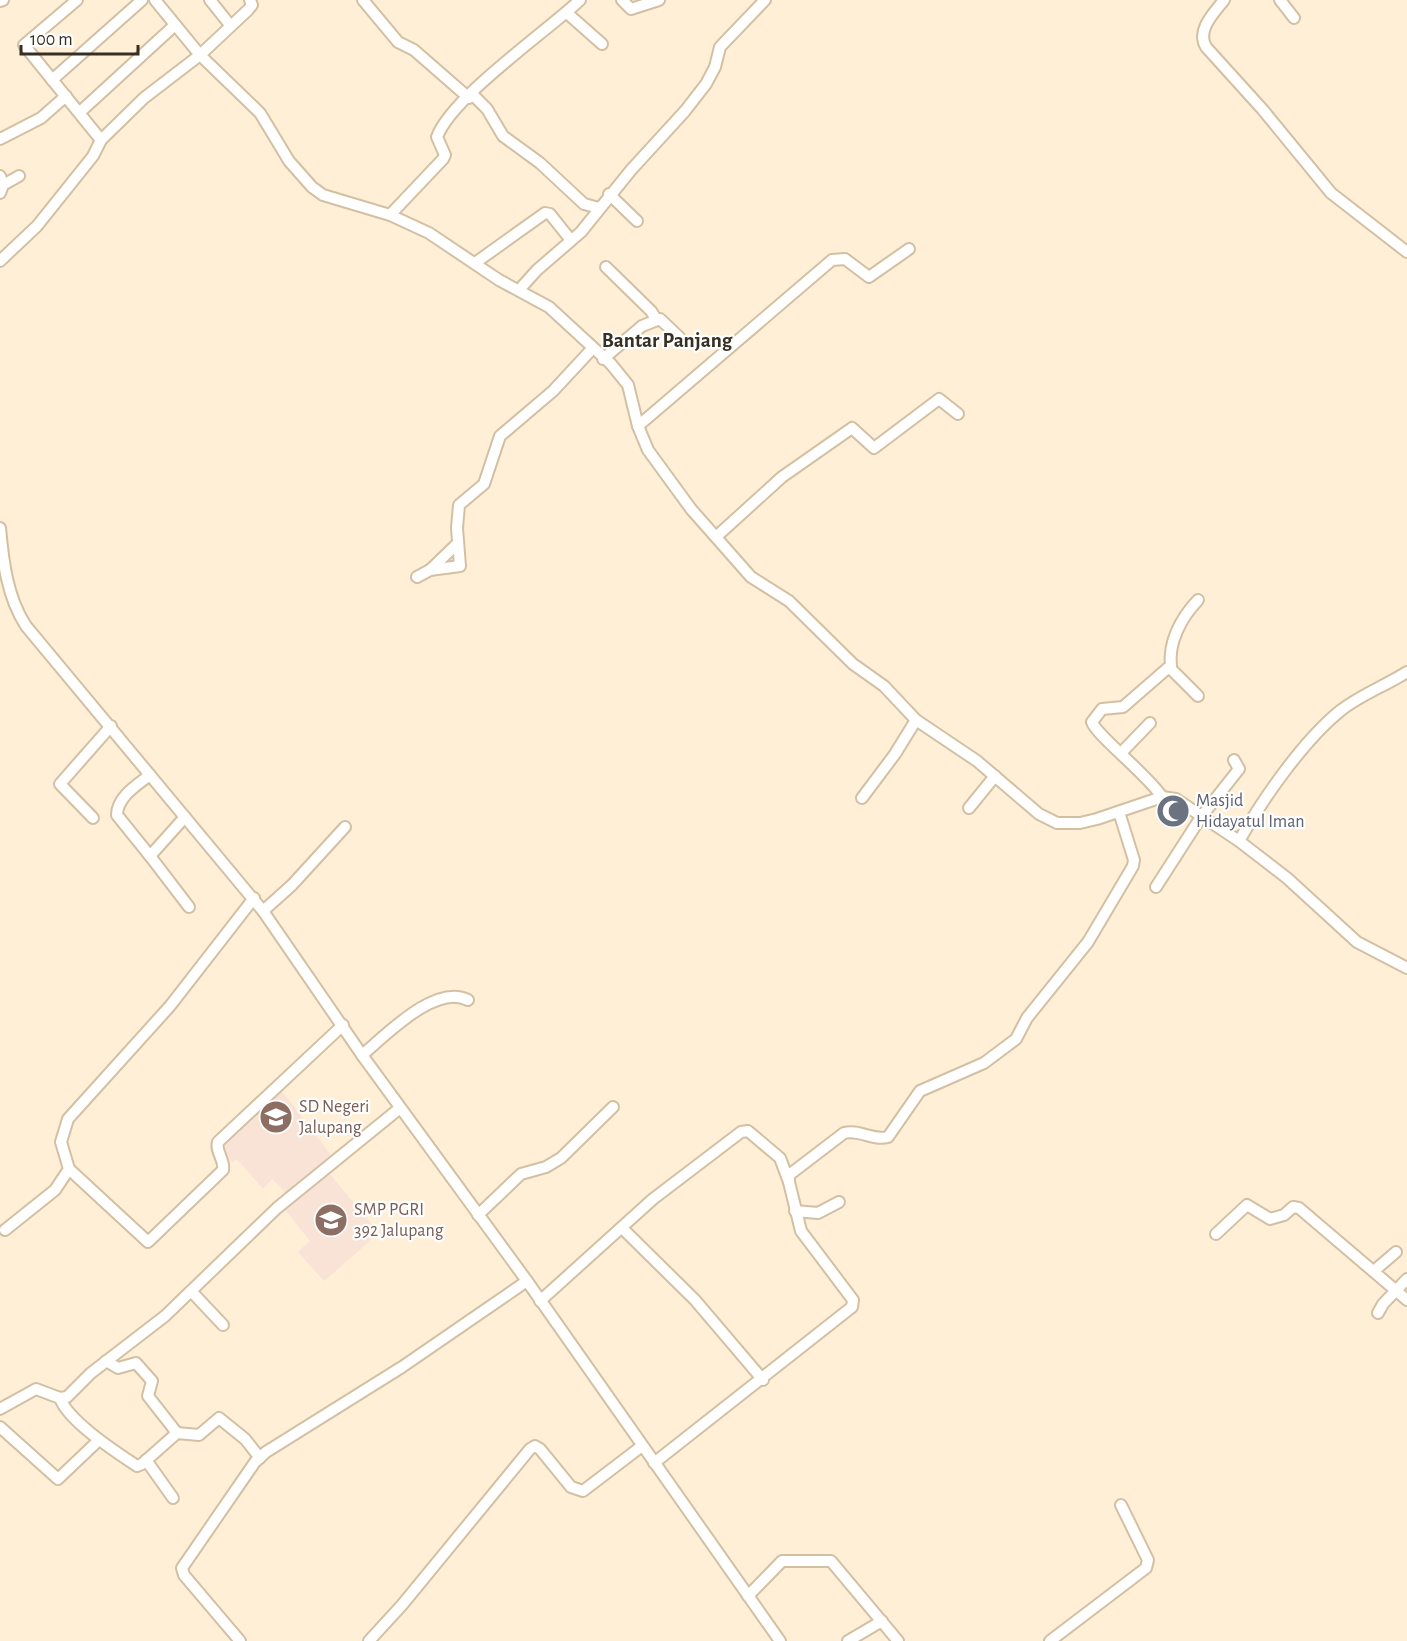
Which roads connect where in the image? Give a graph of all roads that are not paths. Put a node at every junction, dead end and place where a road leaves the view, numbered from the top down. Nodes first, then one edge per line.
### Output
1 (77, 0) edge
2 (142, 0) edge
3 (155, 0) edge
4 (210, 0) edge
5 (250, 0) edge
6 (363, 0) edge
7 (580, 0) edge
8 (622, 0) edge
9 (659, 0) edge
10 (765, 0) edge
11 (1224, 0) edge
12 (1280, 0) edge
13 (567, 13) junction
14 (1294, 18) dead end
15 (175, 25) junction
16 (230, 25) junction
17 (602, 44) dead end
18 (200, 55) junction
19 (52, 80) junction
20 (66, 96) junction
21 (470, 96) junction
22 (80, 112) junction
23 (0, 139) edge
24 (101, 140) junction
25 (19, 176) dead end
26 (1, 185) edge
27 (609, 194) junction
28 (599, 208) junction
29 (390, 214) junction
30 (637, 221) dead end
31 (570, 238) junction
32 (909, 249) dead end
33 (1407, 252) edge
34 (0, 261) edge
35 (475, 263) junction
36 (606, 267) dead end
37 (519, 290) junction
38 (656, 319) junction
39 (679, 337) dead end
40 (592, 349) junction
41 (603, 359) junction
42 (958, 414) dead end
43 (638, 426) junction
44 (0, 528) edge
45 (717, 536) junction
46 (458, 543) junction
47 (430, 570) junction
48 (3, 577) edge
49 (417, 577) dead end
50 (1198, 600) dead end
51 (1171, 667) junction
52 (1407, 672) edge
53 (1198, 696) dead end
54 (916, 720) junction
55 (1150, 723) dead end
56 (111, 726) junction
57 (1122, 752) junction
58 (1234, 760) dead end
59 (150, 775) junction
60 (995, 776) junction
61 (1162, 797) junction
62 (862, 798) dead end
63 (969, 808) dead end
64 (1119, 812) junction
65 (185, 817) junction
66 (93, 818) dead end
67 (1201, 818) junction
68 (345, 827) dead end
69 (1239, 841) junction
70 (150, 856) junction
71 (1156, 887) dead end
72 (254, 898) junction
73 (189, 908) dead end
74 (263, 911) junction
75 (1407, 968) edge
76 (468, 1000) dead end
77 (343, 1025) junction
78 (362, 1054) junction
79 (613, 1107) dead end
80 (400, 1108) junction
81 (69, 1169) junction
82 (789, 1182) junction
83 (839, 1202) dead end
84 (795, 1211) junction
85 (478, 1215) junction
86 (622, 1229) junction
87 (5, 1230) dead end
88 (1216, 1234) dead end
89 (1396, 1252) dead end
90 (1375, 1270) junction
91 (1407, 1280) edge
92 (527, 1281) junction
93 (1396, 1290) junction
94 (191, 1291) junction
95 (1407, 1300) edge
96 (540, 1301) junction
97 (1378, 1313) dead end
98 (223, 1325) dead end
99 (106, 1360) junction
100 (763, 1380) junction
101 (60, 1398) junction
102 (0, 1409) edge
103 (0, 1427) edge
104 (177, 1433) junction
105 (99, 1440) junction
106 (642, 1446) junction
107 (260, 1458) junction
108 (146, 1460) junction
109 (654, 1463) junction
110 (173, 1498) dead end
111 (1121, 1505) dead end
112 (748, 1596) junction
113 (882, 1621) junction
114 (240, 1641) edge
115 (369, 1641) edge
116 (780, 1641) edge
117 (848, 1641) edge
118 (898, 1641) edge
119 (1050, 1641) edge

1 - 19 street
2 - 19 street
3 - 15 street
4 - 16 street
5 - 16 street
6 - 21 street
7 - 13 street
8 - 9 street
10 - 27 street
11 - 33 street
12 - 14 street
13 - 17 street
13 - 21 street
15 - 18 street
15 - 22 street
16 - 18 street
18 - 24 street
18 - 29 street
19 - 20 street
20 - 22 street
20 - 23 street
21 - 28 street
21 - 29 street
22 - 24 street
24 - 34 street
25 - 26 street
27 - 28 street
27 - 30 street
28 - 31 street
29 - 35 street
31 - 35 street
31 - 37 street
32 - 43 street
35 - 37 street
36 - 38 street
37 - 40 street
38 - 39 street
38 - 41 street
40 - 41 street
40 - 46 street
41 - 43 street
42 - 45 street
43 - 45 street
44 - 48 street
45 - 54 street
46 - 47 street
46 - 47 street
47 - 49 street
48 - 56 street
50 - 51 street
51 - 53 street
51 - 57 street
52 - 69 street
54 - 60 street
54 - 62 street
55 - 57 street
56 - 59 street
56 - 66 street
57 - 61 street
58 - 67 street
59 - 65 street
59 - 70 street
60 - 63 street
60 - 64 street
61 - 64 street
61 - 67 street
64 - 82 street
65 - 70 street
65 - 72 street
67 - 69 street
67 - 71 street
68 - 74 street
69 - 75 street
70 - 73 street
72 - 74 street
72 - 81 street
74 - 77 street
76 - 78 street
77 - 78 street
77 - 81 street
78 - 80 street
79 - 85 street
80 - 85 street
80 - 94 street
81 - 87 street
82 - 84 street
82 - 86 street
83 - 84 street
84 - 100 street
85 - 92 street
86 - 96 street
86 - 100 street
88 - 90 street
89 - 90 street
90 - 93 street
91 - 93 street
92 - 96 street
92 - 107 street
93 - 95 street
93 - 97 street
94 - 98 street
94 - 99 street
96 - 106 street
99 - 101 street
99 - 104 street
100 - 109 street
101 - 102 street
101 - 105 street
103 - 105 street
104 - 107 street
104 - 108 street
105 - 108 street
106 - 109 street
106 - 115 street
107 - 114 street
108 - 110 street
109 - 112 street
111 - 119 street
112 - 113 street
112 - 116 street
113 - 117 street
113 - 118 street

